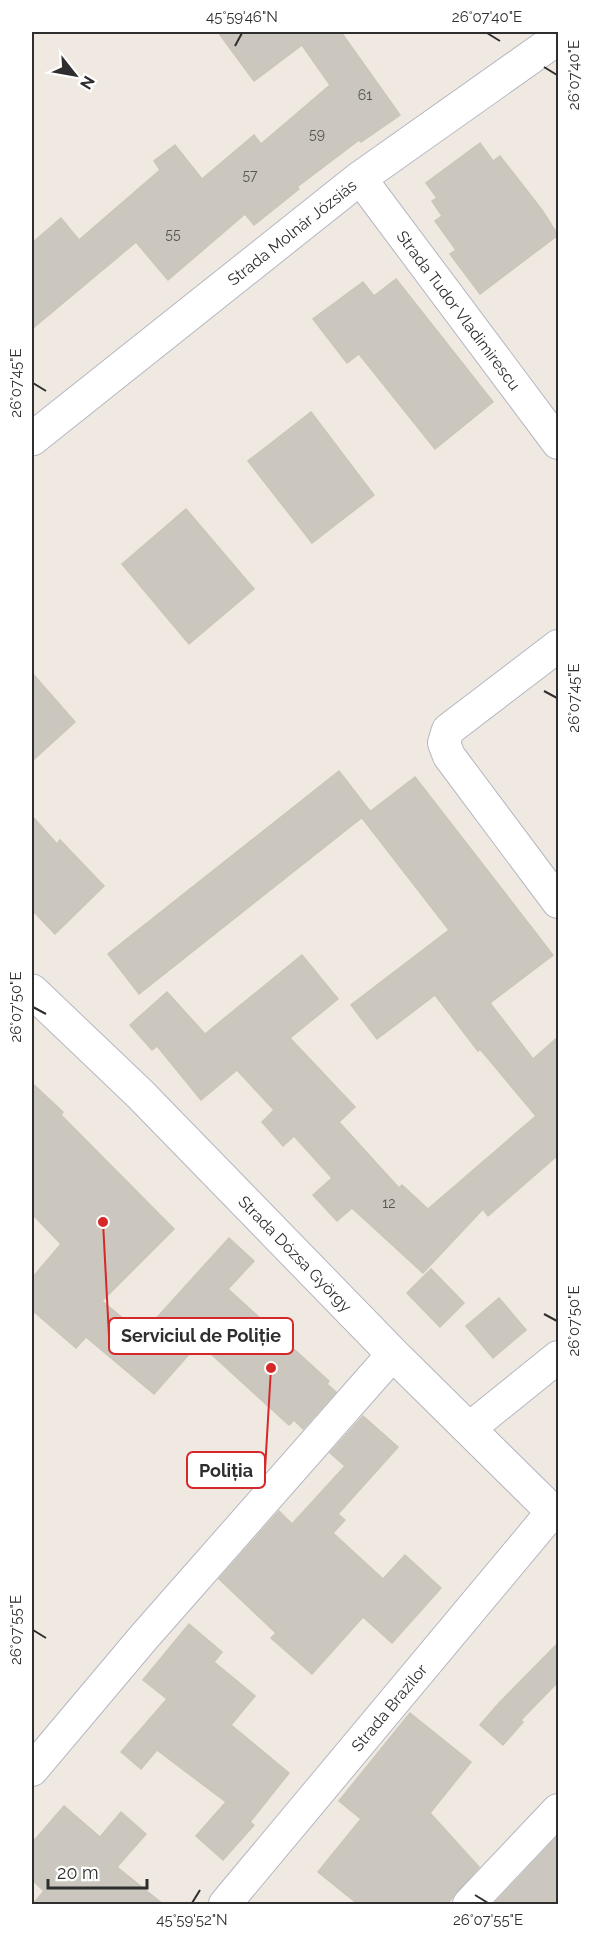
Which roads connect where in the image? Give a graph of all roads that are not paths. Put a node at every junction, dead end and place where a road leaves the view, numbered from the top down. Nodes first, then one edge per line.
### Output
1 (558, 38) edge
2 (360, 178) junction
3 (32, 439) edge
4 (558, 443) edge
5 (558, 646) edge
6 (558, 902) edge
7 (32, 991) edge
8 (393, 1354) junction
9 (558, 1357) edge
10 (470, 1428) junction
11 (556, 1514) edge
12 (32, 1770) edge
13 (558, 1810) edge
14 (225, 1905) edge
15 (469, 1905) edge

1 - 2 main road, Strada Molnár Józsiás
2 - 3 main road, Strada Molnár Józsiás
2 - 4 street, Strada Tudor Vladimirescu
5 - 6 street
7 - 8 main road, Strada Dózsa György
8 - 10 main road, Strada Dózsa György
8 - 12 street
9 - 10 street
10 - 11 main road, Strada Dózsa György
11 - 14 street, Strada Brazilor
13 - 15 street

